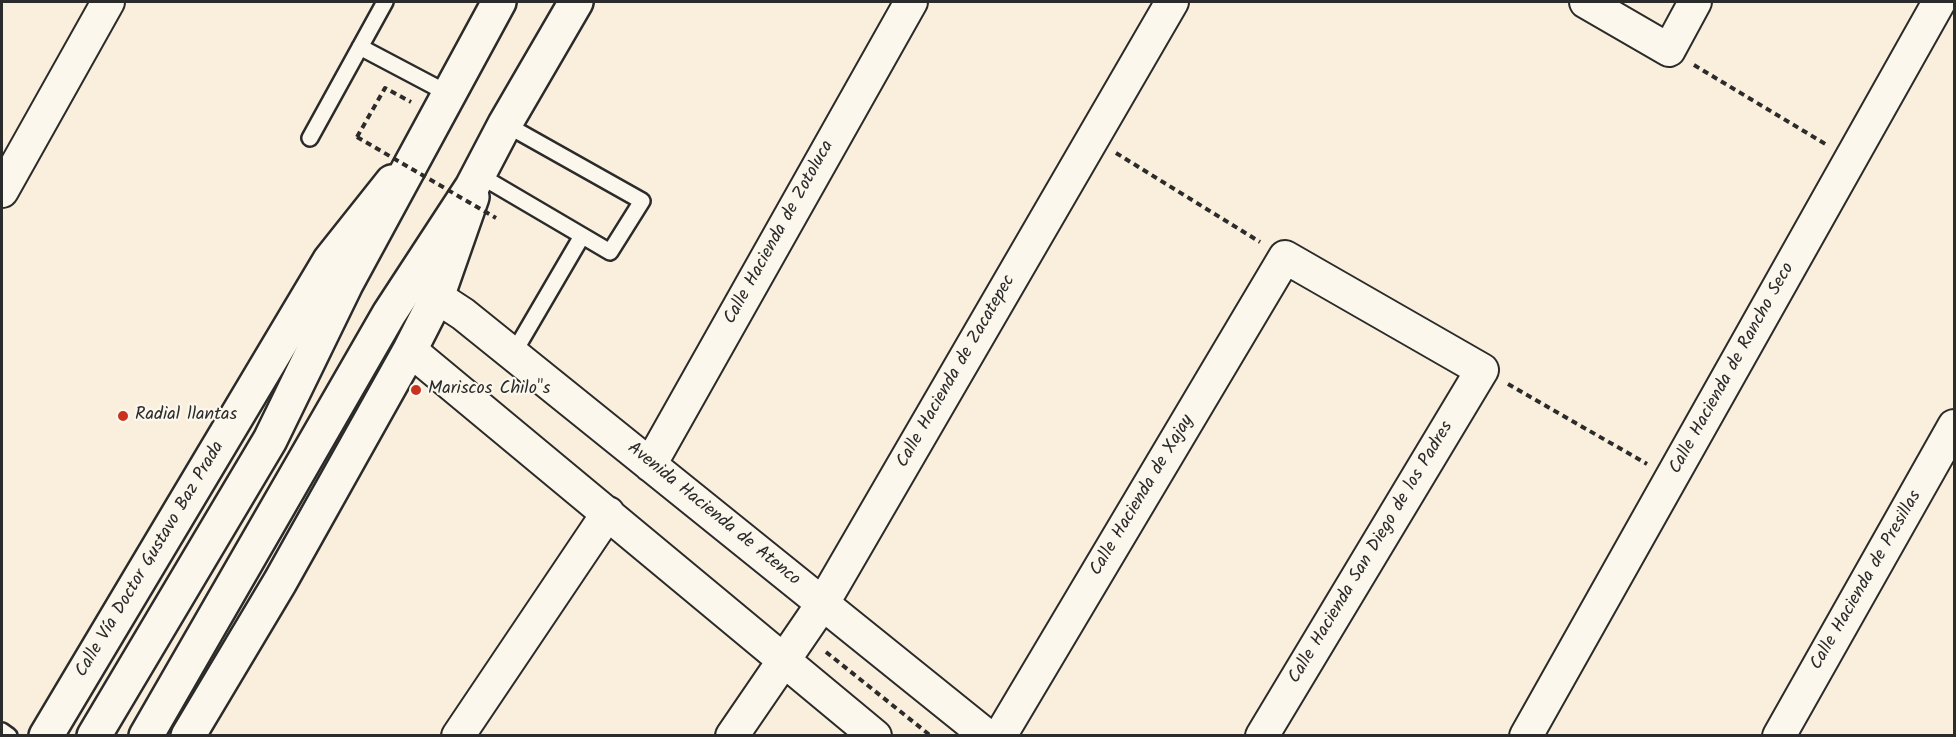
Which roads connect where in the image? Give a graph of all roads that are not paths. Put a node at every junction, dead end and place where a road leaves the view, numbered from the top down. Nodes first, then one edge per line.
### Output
1 (108, 2) edge
2 (385, 2) edge
3 (499, 2) edge
4 (576, 2) edge
5 (911, 2) edge
6 (1172, 2) edge
7 (1586, 2) edge
8 (1695, 2) edge
9 (1939, 2) edge
10 (360, 46) junction
11 (449, 94) junction
12 (505, 124) junction
13 (310, 138) dead end
14 (419, 148) junction
15 (478, 177) junction
16 (2, 191) edge
17 (582, 236) junction
18 (1285, 257) joint
19 (437, 297) junction
20 (410, 350) junction
21 (513, 354) junction
22 (1954, 426) edge
23 (650, 465) junction
24 (608, 513) junction
25 (823, 603) junction
26 (783, 660) junction
27 (2, 731) edge
28 (9, 735) edge
29 (46, 735) edge
30 (94, 735) edge
31 (146, 735) edge
32 (188, 735) edge
33 (458, 735) edge
34 (732, 735) edge
35 (876, 735) edge
36 (987, 735) edge
37 (1000, 735) edge
38 (1262, 735) edge
39 (1526, 735) edge
40 (1779, 735) edge

1 - 16 street
2 - 10 lane
3 - 11 main road, Calle Vía Doctor Gustavo Baz Prada
4 - 12 main road
5 - 23 street, Calle Hacienda de Zotoluca
6 - 25 street, Calle Hacienda de Zacatepec
7 - 8 street
9 - 39 street, Calle Hacienda de Rancho Seco
10 - 11 lane
10 - 13 lane
11 - 14 main road, Calle Vía Doctor Gustavo Baz Prada
12 - 15 main road
12 - 17 lane
14 - 29 main road, Calle Vía Doctor Gustavo Baz Prada
14 - 30 main road, Calle Vía Doctor Gustavo Baz Prada
15 - 17 lane
15 - 19 main road
15 - 31 main road
17 - 21 lane
18 - 37 street, Calle Hacienda de Xajay
18 - 38 street, Calle Hacienda San Diego de los Padres
19 - 20 main road
19 - 21 street, Avenida Hacienda de Atenco
20 - 24 street
20 - 32 main road
21 - 23 street, Avenida Hacienda de Atenco
22 - 40 street, Calle Hacienda de Presillas
23 - 25 street, Avenida Hacienda de Atenco
24 - 26 street
24 - 33 street
25 - 26 street, Calle Hacienda de Zacatepec
25 - 36 street, Avenida Hacienda de Atenco
26 - 34 street, Calle Hacienda de Zacatepec
26 - 35 street
27 - 28 lane

